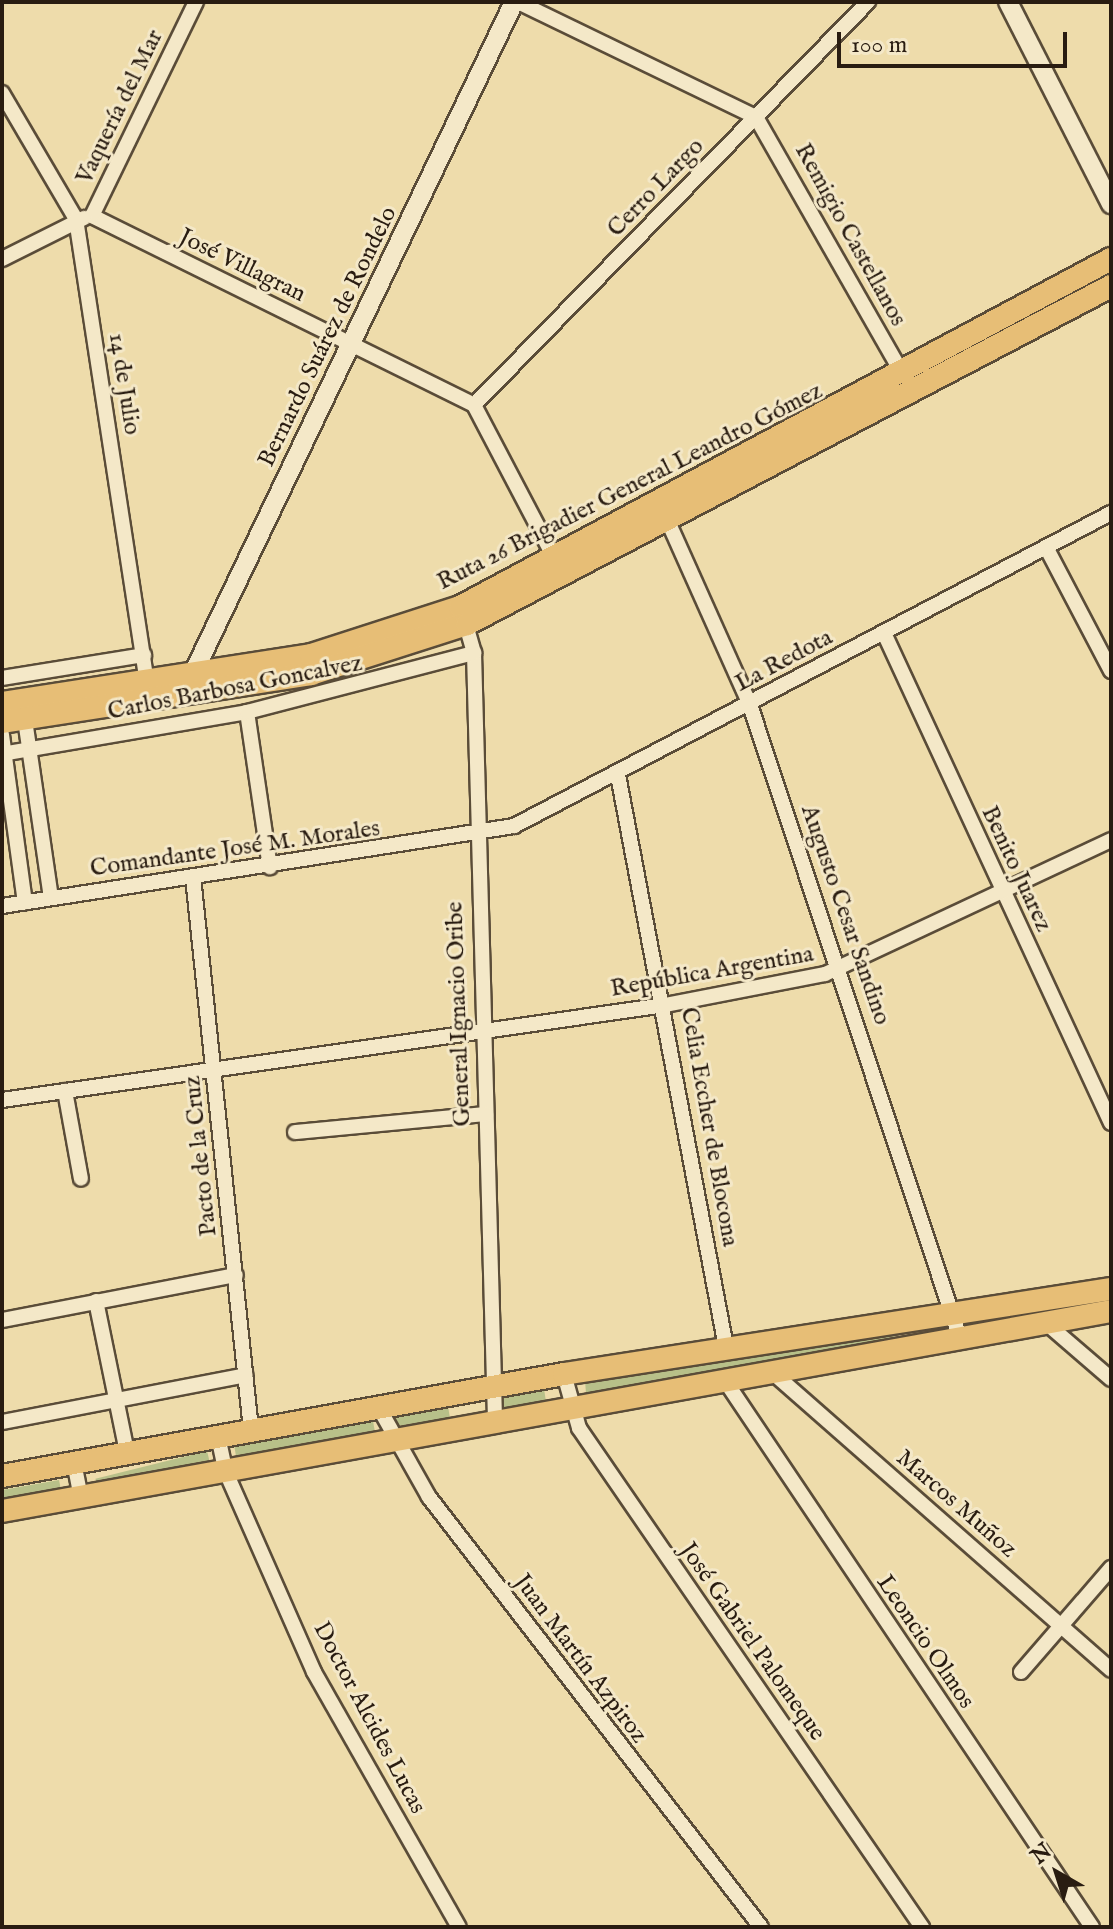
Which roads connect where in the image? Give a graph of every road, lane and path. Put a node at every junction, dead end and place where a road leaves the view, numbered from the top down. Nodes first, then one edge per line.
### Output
1 (196, 2) edge
2 (516, 2) edge
3 (868, 2) edge
4 (1008, 2) edge
5 (3, 99) edge
6 (756, 117) junction
7 (1111, 204) edge
8 (92, 216) junction
9 (76, 219) junction
10 (2, 259) edge
11 (1111, 259) edge
12 (1111, 286) edge
13 (351, 344) junction
14 (903, 375) junction
15 (474, 405) junction
16 (1111, 513) edge
17 (666, 517) junction
18 (1046, 547) junction
19 (555, 559) junction
20 (463, 616) junction
21 (884, 633) junction
22 (474, 653) junction
23 (144, 655) junction
24 (1111, 671) edge
25 (2, 678) edge
26 (189, 685) junction
27 (148, 691) junction
28 (750, 705) junction
29 (17, 708) edge
30 (247, 712) junction
31 (2, 722) edge
32 (2, 735) edge
33 (29, 749) junction
34 (4, 754) edge
35 (618, 775) junction
36 (473, 837) junction
37 (1111, 840) edge
38 (270, 867) junction
39 (193, 877) junction
40 (1003, 895) junction
41 (51, 898) junction
42 (25, 902) junction
43 (2, 906) edge
44 (841, 970) junction
45 (665, 1005) junction
46 (484, 1031) junction
47 (214, 1070) junction
48 (65, 1091) junction
49 (2, 1100) edge
50 (486, 1114) junction
51 (1111, 1123) edge
52 (295, 1132) dead end
53 (81, 1179) dead end
54 (236, 1275) junction
55 (1111, 1289) edge
56 (96, 1301) junction
57 (1111, 1311) edge
58 (956, 1312) junction
59 (2, 1320) edge
60 (1045, 1322) junction
61 (959, 1335) junction
62 (726, 1347) junction
63 (772, 1372) junction
64 (564, 1374) junction
65 (245, 1375) junction
66 (724, 1379) junction
67 (1111, 1379) edge
68 (491, 1387) junction
69 (117, 1402) junction
70 (569, 1407) junction
71 (379, 1408) junction
72 (495, 1421) junction
73 (2, 1422) edge
74 (251, 1430) junction
75 (218, 1436) junction
76 (391, 1440) junction
77 (127, 1452) junction
78 (74, 1462) junction
79 (225, 1470) junction
80 (2, 1476) edge
81 (81, 1497) junction
82 (2, 1511) edge
83 (1111, 1568) edge
84 (1061, 1626) junction
85 (1111, 1670) edge
86 (1021, 1672) dead end
87 (459, 1927) edge
88 (761, 1927) edge
89 (922, 1927) edge
90 (1092, 1927) edge

1 - 8 street, Vaquería del Mar
2 - 6 street
2 - 13 street, Bernardo Suárez de Rondelo
3 - 6 street, Cerro Largo
4 - 7 street
5 - 9 street, 14 de Julio
6 - 14 street, Remigio Castellanos
6 - 15 street, Cerro Largo
8 - 9 street, Vaquería del Mar
8 - 13 street, José Villagran
9 - 10 street, Vaquería del Mar
9 - 23 street, 14 de Julio
11 - 14 main road, Ruta 26 Brigadier General Leandro Gómez
12 - 17 main road, Ruta 26 Brigadier General Leandro Gómez
13 - 15 street, José Villagran
13 - 26 street, Bernardo Suárez de Rondelo
14 - 19 main road, Ruta 26 Brigadier General Leandro Gómez
15 - 19 street
16 - 18 street, La Redota
17 - 20 main road, Ruta 26 Brigadier General Leandro Gómez
17 - 28 street, Augusto Cesar Sandino
18 - 21 street, La Redota
18 - 24 street
19 - 20 main road, Ruta 26 Brigadier General Leandro Gómez
20 - 22 street, General Ignacio Oribe
20 - 26 main road, Ruta 26 Brigadier General Leandro Gómez
21 - 28 street, La Redota
21 - 40 street, Benito Juarez
22 - 30 street, Carlos Barbosa Goncalvez
22 - 36 street, General Ignacio Oribe
23 - 25 street
23 - 27 street, 14 de Julio
26 - 27 main road, Ruta 26 Brigadier General Leandro Gómez
27 - 29 main road, Ruta 26 Brigadier General Leandro Gómez
28 - 35 street, La Redota
28 - 44 street, Augusto Cesar Sandino
29 - 31 main road, Ruta 26 Brigadier General Leandro Gómez
29 - 33 street
30 - 33 street, Carlos Barbosa Goncalvez
30 - 38 street
32 - 34 street
33 - 34 street, Carlos Barbosa Goncalvez
33 - 41 street
34 - 42 street
35 - 36 street, La Redota
35 - 45 street, Celia Eccher de Blocona
36 - 38 street, Comandante José M. Morales
36 - 46 street, General Ignacio Oribe
37 - 40 street, República Argentina
38 - 39 street, Comandante José M. Morales
39 - 41 street, Comandante José M. Morales
39 - 47 street, Pacto de la Cruz
40 - 44 street, República Argentina
40 - 51 street, Benito Juarez
41 - 42 street, Comandante José M. Morales
42 - 43 street, Comandante José M. Morales
44 - 45 street, República Argentina
44 - 58 street, Augusto Cesar Sandino
45 - 46 street, República Argentina
45 - 62 street, Celia Eccher de Blocona
46 - 47 street, República Argentina
46 - 50 street, General Ignacio Oribe
47 - 48 street, República Argentina
47 - 54 street, Pacto de la Cruz
48 - 49 street, República Argentina
48 - 53 street
50 - 52 street
50 - 68 street, General Ignacio Oribe
54 - 56 street
54 - 65 street, Pacto de la Cruz
55 - 58 main road
56 - 59 street
56 - 69 street
57 - 60 main road
58 - 61 street, Augusto Cesar Sandino
58 - 62 main road
60 - 61 main road
60 - 67 street
61 - 63 main road
62 - 64 main road
63 - 66 main road
63 - 84 street, Marcos Muñoz
64 - 68 main road
64 - 70 street, José Gabriel Palomeque
65 - 69 street
65 - 74 street, Pacto de la Cruz
66 - 70 main road
66 - 90 street, Leoncio Olmos
68 - 71 main road
68 - 72 street, General Ignacio Oribe
69 - 73 street
69 - 77 street
70 - 72 main road
70 - 89 street, José Gabriel Palomeque
71 - 74 main road
71 - 76 street, Juan Martín Azpiroz
72 - 76 main road
74 - 75 main road
75 - 77 main road
75 - 79 street, Doctor Alcides Lucas
76 - 79 main road
76 - 88 street, Juan Martín Azpiroz
77 - 78 main road
78 - 80 main road
78 - 81 street
79 - 81 main road
79 - 87 street, Doctor Alcides Lucas
81 - 82 main road
83 - 84 street
84 - 85 street, Marcos Muñoz
84 - 86 street

